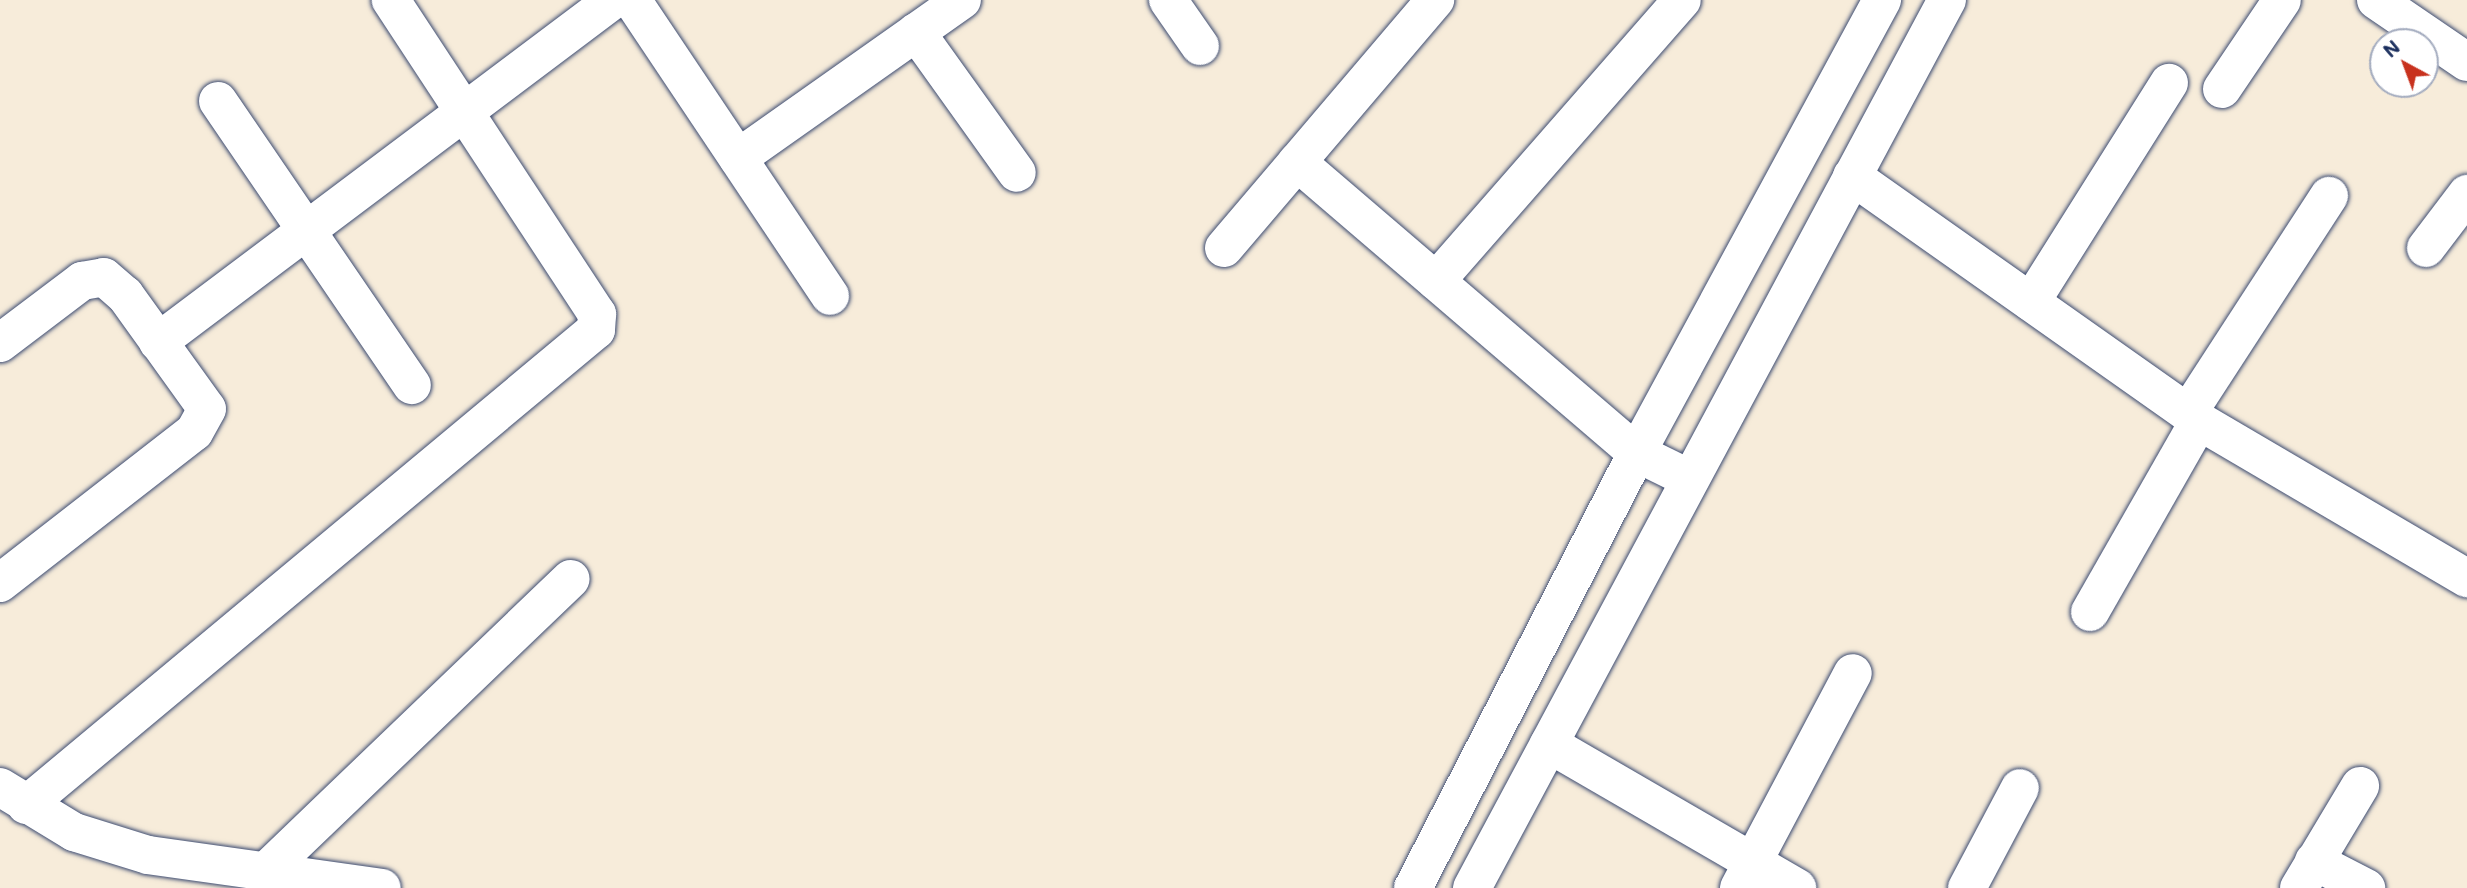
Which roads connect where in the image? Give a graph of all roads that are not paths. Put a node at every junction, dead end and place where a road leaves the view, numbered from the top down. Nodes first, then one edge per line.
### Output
1 (391, 0) edge
2 (613, 0) edge
3 (632, 0) edge
4 (962, 0) edge
5 (1167, 0) edge
6 (1435, 0) edge
7 (1682, 0) edge
8 (1882, 0) edge
9 (1947, 0) edge
10 (2282, 0) edge
11 (2376, 0) edge
12 (916, 33) junction
13 (1200, 46) dead end
14 (2467, 62) edge
15 (2169, 83) dead end
16 (2222, 89) dead end
17 (218, 101) dead end
18 (465, 111) junction
19 (738, 158) junction
20 (1297, 162) junction
21 (1017, 173) dead end
22 (1853, 176) junction
23 (2467, 194) edge
24 (2329, 196) dead end
25 (307, 230) junction
26 (1224, 248) dead end
27 (2426, 248) dead end
28 (1436, 281) junction
29 (830, 296) dead end
30 (2031, 302) junction
31 (0, 342) edge
32 (158, 342) junction
33 (412, 385) dead end
34 (2194, 417) junction
35 (1637, 453) junction
36 (1690, 480) junction
37 (2467, 578) edge
38 (571, 579) dead end
39 (0, 583) edge
40 (2090, 612) dead end
41 (1853, 673) dead end
42 (1549, 744) junction
43 (2360, 786) dead end
44 (2020, 788) dead end
45 (13, 796) edge
46 (266, 871) junction
47 (2306, 874) edge
48 (1746, 875) edge
49 (382, 888) edge
50 (1413, 888) edge
51 (1472, 888) edge
52 (1797, 888) edge
53 (1967, 888) edge
54 (2366, 888) edge

1 - 18 street
2 - 18 street
3 - 19 street
4 - 12 street
5 - 13 street
6 - 20 street
7 - 28 street
8 - 35 street
9 - 22 street
10 - 16 street
11 - 14 street
12 - 19 street
12 - 21 street
15 - 30 street
17 - 25 street
18 - 25 street
18 - 45 street
19 - 29 street
20 - 26 street
20 - 28 street
22 - 30 street
22 - 36 street
23 - 27 street
24 - 34 street
25 - 32 street
25 - 33 street
28 - 35 street
30 - 34 street
31 - 32 street
32 - 39 street
34 - 37 street
34 - 40 street
35 - 36 street
35 - 50 street
36 - 42 street
38 - 46 street
41 - 48 street
42 - 48 street
42 - 51 street
43 - 47 street
44 - 53 street
45 - 46 street
46 - 49 street
47 - 54 street
48 - 52 street

